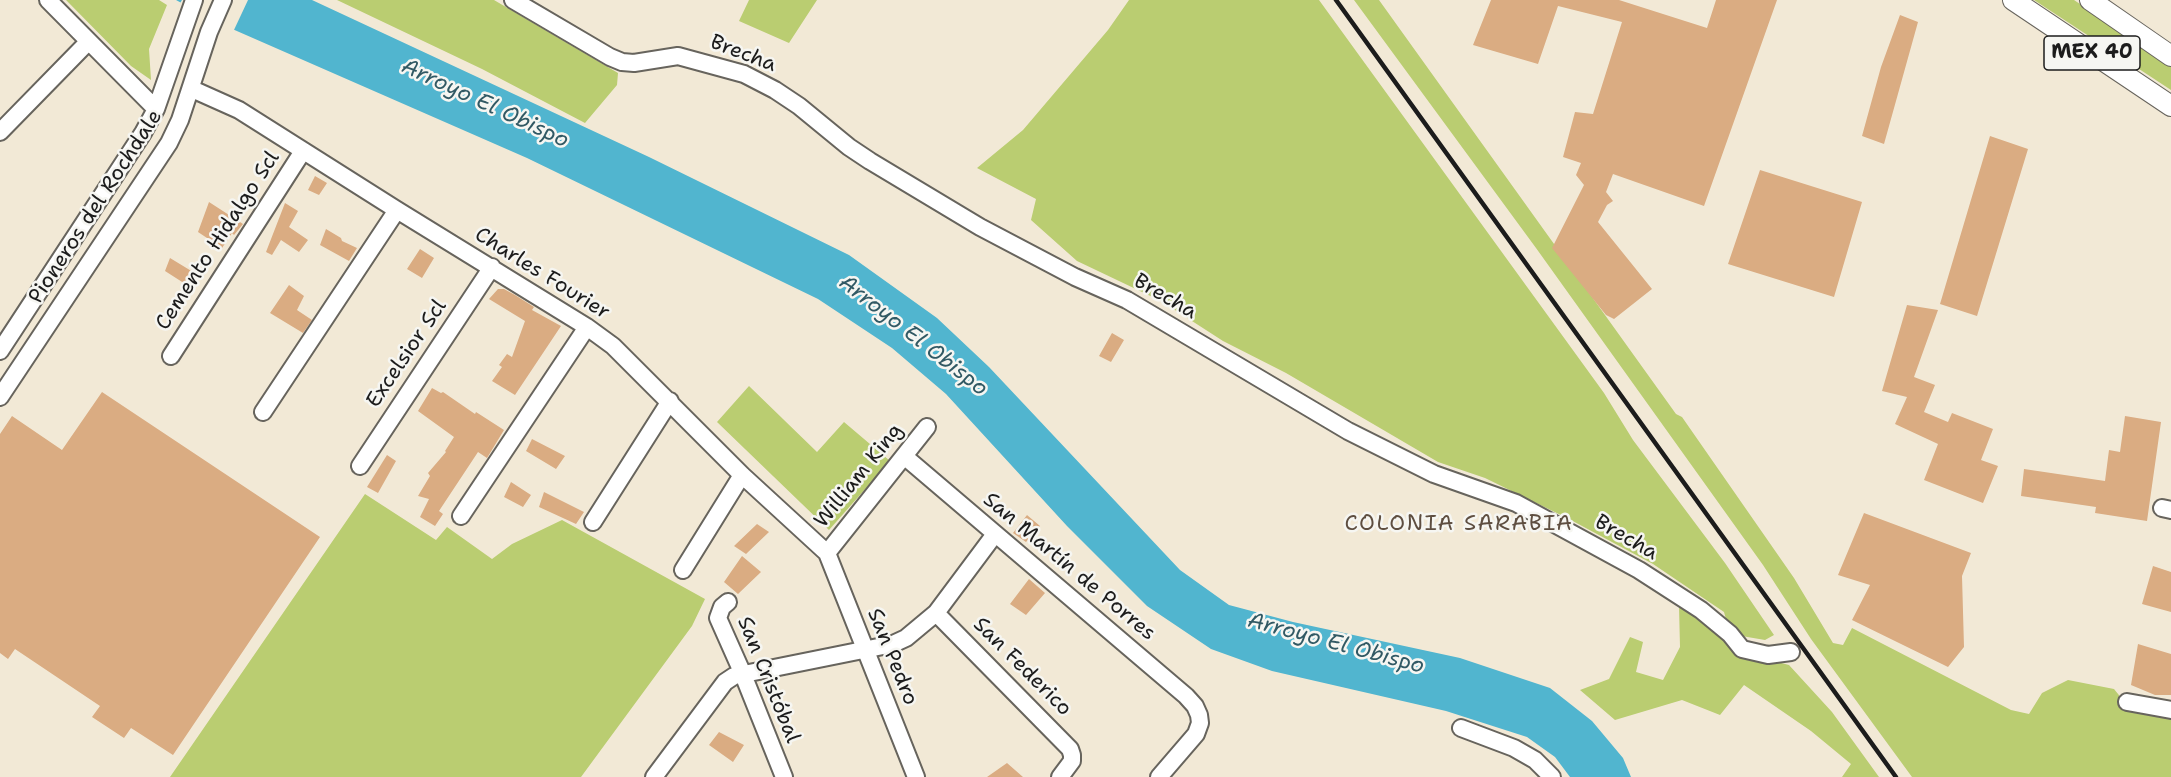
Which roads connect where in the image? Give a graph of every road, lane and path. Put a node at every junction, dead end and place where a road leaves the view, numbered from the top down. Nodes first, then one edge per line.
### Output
1 (48, 0) edge
2 (194, 0) edge
3 (223, 0) edge
4 (513, 0) edge
5 (2013, 0) edge
6 (2090, 0) edge
7 (88, 42) junction
8 (2171, 56) edge
9 (192, 89) junction
10 (2171, 106) edge
11 (156, 109) junction
12 (0, 132) edge
13 (303, 151) junction
14 (397, 210) junction
15 (492, 267) junction
16 (24, 314) junction
17 (45, 327) junction
18 (587, 327) junction
19 (0, 351) edge
20 (171, 356) dead end
21 (0, 397) edge
22 (670, 401) junction
23 (263, 412) dead end
24 (927, 427) dead end
25 (904, 456) junction
26 (360, 466) dead end
27 (742, 475) junction
28 (461, 516) dead end
29 (593, 522) dead end
30 (995, 534) junction
31 (827, 553) junction
32 (683, 570) dead end
33 (728, 602) dead end
34 (936, 613) junction
35 (865, 649) junction
36 (1791, 652) dead end
37 (742, 672) junction
38 (2127, 702) dead end
39 (2171, 710) edge
40 (1461, 728) dead end
41 (781, 776) edge
42 (654, 777) edge
43 (916, 777) edge
44 (1060, 777) edge
45 (1159, 777) edge
46 (1552, 777) edge

1 - 7 street
2 - 11 street, Pioneros del Rochdale
3 - 9 street, Pioneros del Rochdale
4 - 36 street, Brecha
5 - 10 main road, MEX 40
6 - 8 main road, MEX 40
7 - 11 street
7 - 12 street
9 - 13 street, Charles Fourier
9 - 17 street, Pioneros del Rochdale
11 - 16 street, Pioneros del Rochdale
13 - 14 street, Charles Fourier
13 - 20 street, Cemento Hidalgo Scl
14 - 15 street, Charles Fourier
14 - 23 street
15 - 18 street, Charles Fourier
15 - 26 street, Excelsior Scl
16 - 17 street
16 - 19 street, Pioneros del Rochdale
17 - 21 street, Pioneros del Rochdale
18 - 22 street, Charles Fourier
18 - 28 street
22 - 27 street, Charles Fourier
22 - 29 street
24 - 25 street, William King
25 - 30 street, San Martín de Porres
25 - 31 street, William King
27 - 31 street, Charles Fourier
27 - 32 street
30 - 34 street
30 - 45 street, San Martín de Porres
31 - 35 street, San Pedro
33 - 37 street, San Cristóbal
34 - 35 street
34 - 44 street, San Federico
35 - 37 street
35 - 43 street, San Pedro
37 - 41 street, San Cristóbal
37 - 42 street
38 - 39 street
40 - 46 street

